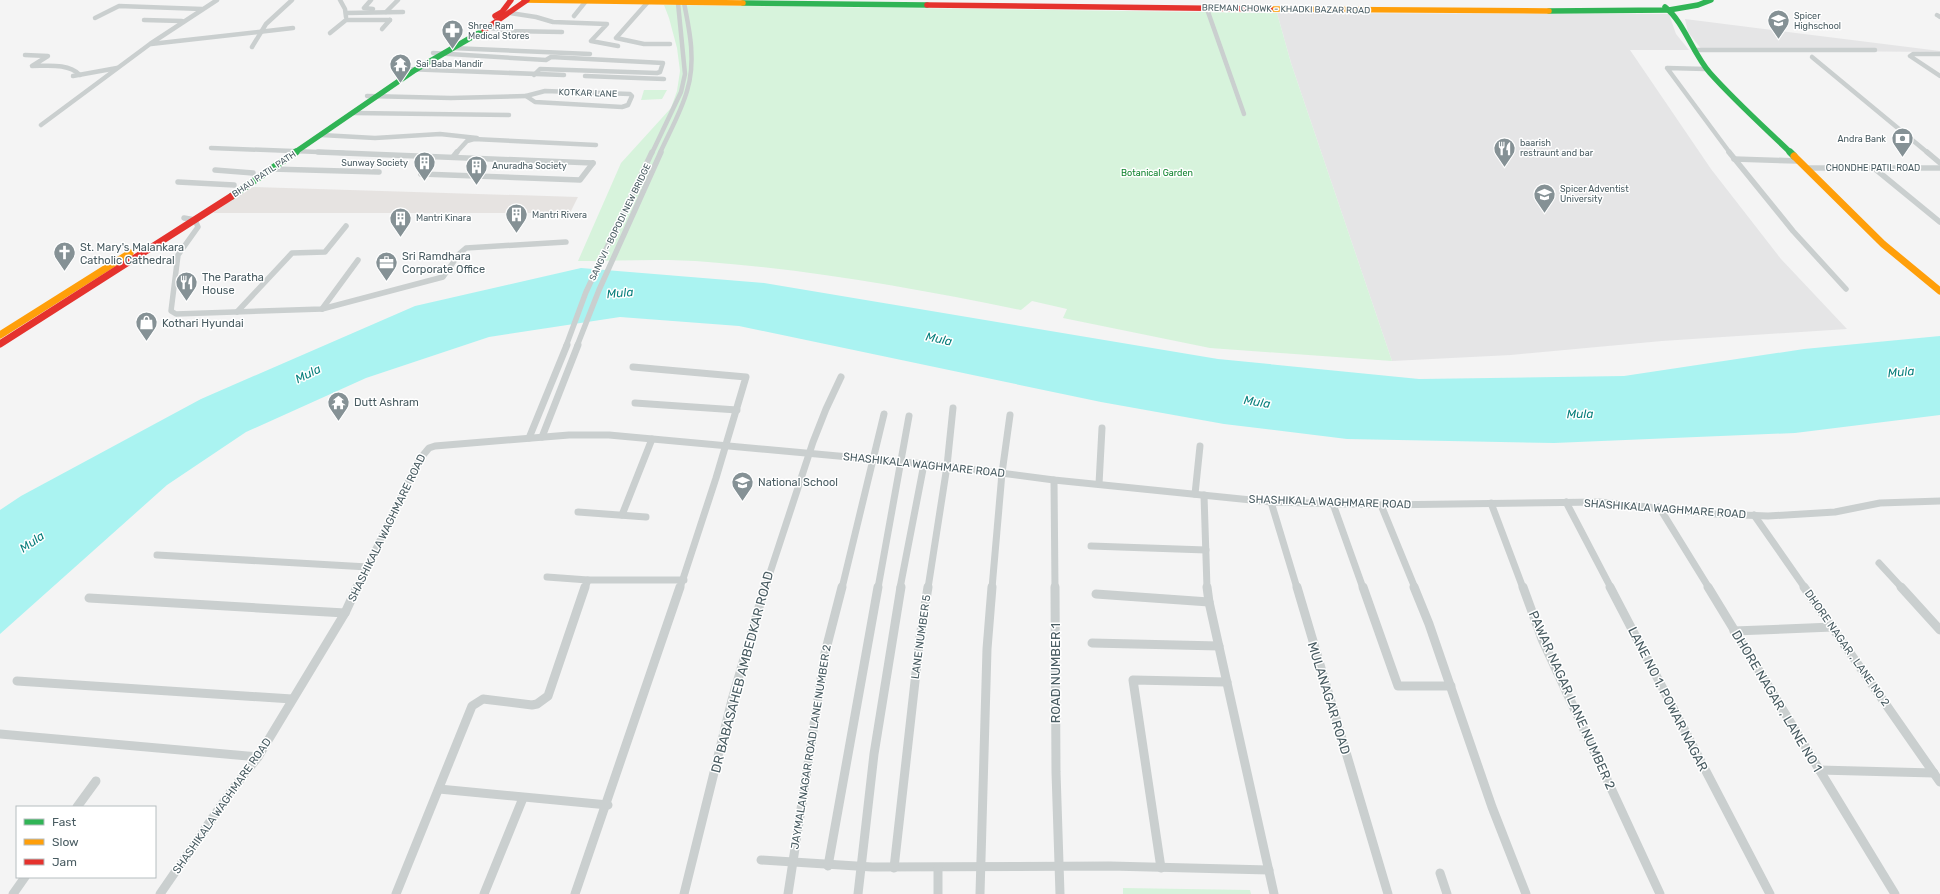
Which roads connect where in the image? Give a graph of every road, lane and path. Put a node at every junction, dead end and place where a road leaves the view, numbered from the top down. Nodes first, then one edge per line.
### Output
1 (217, 0) edge
2 (292, 0) edge
3 (340, 0) edge
4 (372, 0) edge
5 (398, 0) edge
6 (511, 0) edge
7 (526, 0) edge
8 (1700, 0) edge
9 (1711, 0) edge
10 (586, 1) junction
11 (647, 1) edge
12 (681, 3) junction
13 (918, 4) junction
14 (1667, 8) junction
15 (202, 9) junction
16 (1207, 9) junction
17 (388, 10) junction
18 (404, 12) dead end
19 (346, 13) junction
20 (510, 13) junction
21 (683, 14) junction
22 (574, 16) dead end
23 (95, 18) dead end
24 (144, 20) dead end
25 (346, 20) junction
26 (182, 21) junction
27 (483, 27) junction
28 (293, 28) dead end
29 (382, 29) dead end
30 (262, 31) junction
31 (562, 32) dead end
32 (330, 33) dead end
33 (149, 44) junction
34 (670, 44) dead end
35 (454, 45) junction
36 (252, 46) dead end
37 (618, 46) dead end
38 (1694, 50) junction
39 (1876, 50) dead end
40 (437, 54) junction
41 (590, 54) dead end
42 (1940, 54) edge
43 (25, 56) dead end
44 (1812, 57) dead end
45 (117, 68) junction
46 (411, 69) junction
47 (1706, 69) junction
48 (80, 75) junction
49 (534, 75) junction
50 (73, 76) dead end
51 (1940, 76) edge
52 (664, 79) dead end
53 (371, 96) junction
54 (526, 96) junction
55 (353, 113) junction
56 (1244, 114) dead end
57 (509, 115) dead end
58 (41, 125) dead end
59 (321, 135) junction
60 (478, 138) junction
61 (596, 145) dead end
62 (211, 148) dead end
63 (1923, 148) junction
64 (284, 152) junction
65 (295, 153) junction
66 (434, 156) junction
67 (453, 157) junction
68 (1734, 158) junction
69 (1798, 160) junction
70 (1940, 163) edge
71 (1806, 168) junction
72 (1874, 168) junction
73 (1928, 168) junction
74 (1940, 168) edge
75 (271, 169) junction
76 (215, 170) dead end
77 (380, 172) dead end
78 (253, 173) junction
79 (178, 182) dead end
80 (234, 185) junction
81 (184, 218) junction
82 (195, 220) junction
83 (1940, 222) edge
84 (346, 226) dead end
85 (566, 242) dead end
86 (358, 260) dead end
87 (1846, 289) dead end
88 (1940, 291) edge
89 (322, 309) junction
90 (237, 312) junction
91 (0, 335) edge
92 (0, 344) edge
93 (632, 367) dead end
94 (841, 377) dead end
95 (636, 403) dead end
96 (953, 408) dead end
97 (737, 410) junction
98 (884, 414) dead end
99 (1010, 415) dead end
100 (909, 416) dead end
101 (1102, 428) dead end
102 (542, 437) junction
103 (529, 438) junction
104 (652, 439) junction
105 (727, 446) junction
106 (1200, 446) dead end
107 (810, 454) junction
108 (872, 459) junction
109 (902, 462) junction
110 (924, 464) junction
111 (946, 466) junction
112 (1002, 473) junction
113 (1054, 480) junction
114 (1099, 484) junction
115 (1200, 494) junction
116 (1271, 502) junction
117 (1566, 502) junction
118 (1939, 502) edge
119 (1333, 504) junction
120 (1491, 504) junction
121 (1381, 505) junction
122 (1659, 507) junction
123 (578, 512) dead end
124 (622, 515) junction
125 (1754, 515) junction
126 (646, 517) dead end
127 (1091, 546) dead end
128 (1206, 550) junction
129 (157, 555) dead end
130 (1879, 563) dead end
131 (368, 567) junction
132 (546, 577) dead end
133 (588, 580) junction
134 (684, 580) junction
135 (1096, 594) dead end
136 (89, 598) dead end
137 (1209, 602) junction
138 (345, 613) junction
139 (1832, 627) junction
140 (1940, 630) edge
141 (1734, 631) junction
142 (1092, 643) dead end
143 (1219, 646) junction
144 (18, 681) dead end
145 (1227, 682) junction
146 (1451, 686) junction
147 (292, 699) junction
148 (0, 734) edge
149 (258, 757) junction
150 (1819, 770) junction
151 (1934, 773) junction
152 (96, 781) dead end
153 (1940, 782) edge
154 (439, 789) junction
155 (523, 798) junction
156 (608, 805) junction
157 (78, 806) edge
158 (761, 860) dead end
159 (792, 864) junction
160 (828, 866) junction
161 (1059, 866) junction
162 (860, 867) junction
163 (894, 868) junction
164 (938, 868) junction
165 (979, 868) junction
166 (1161, 868) junction
167 (1269, 870) junction
168 (1440, 873) dead end
169 (25, 878) edge
170 (13, 894) edge
171 (160, 894) edge
172 (396, 894) edge
173 (484, 894) edge
174 (575, 894) edge
175 (684, 894) edge
176 (788, 894) edge
177 (858, 894) edge
178 (938, 894) edge
179 (980, 894) edge
180 (1060, 894) edge
181 (1274, 894) edge
182 (1388, 894) edge
183 (1447, 894) edge
184 (1526, 894) edge
185 (1660, 894) edge
186 (1770, 894) edge
187 (1895, 894) edge

1 - 15 street
2 - 30 street
3 - 19 street
4 - 17 street
5 - 17 street
6 - 27 main road, BHAU PATIL PATH
7 - 10 main road, BREMAN CHOWK - KHADKI BAZAR ROAD
7 - 20 main road, BHAU PATIL PATH
8 - 14 main road, BREMAN CHOWK - KHADKI BAZAR ROAD
9 - 14 main road, BREMAN CHOWK - KHADKI BAZAR ROAD
10 - 11 main road, BREMAN CHOWK - KHADKI BAZAR ROAD
10 - 22 street
11 - 12 main road, BREMAN CHOWK - KHADKI BAZAR ROAD
11 - 13 main road, BREMAN CHOWK - KHADKI BAZAR ROAD
11 - 34 street
12 - 13 main road, BREMAN CHOWK - KHADKI BAZAR ROAD
12 - 21 street, SANGVI - BOPODI NEW BRIDGE
13 - 14 main road, BREMAN CHOWK - KHADKI BAZAR ROAD
13 - 16 main road, BREMAN CHOWK - KHADKI BAZAR ROAD
14 - 16 main road, BREMAN CHOWK - KHADKI BAZAR ROAD
14 - 38 main road
15 - 23 street
15 - 26 street
16 - 56 street
17 - 18 street
17 - 19 street
19 - 25 street
20 - 27 main road, BHAU PATIL PATH
20 - 37 street
21 - 102 street, SANGVI - BOPODI NEW BRIDGE
21 - 103 street, SANGVI - BOPODI NEW BRIDGE
24 - 26 street
25 - 29 street
25 - 32 street
26 - 33 street
27 - 31 street
27 - 35 main road, BHAU PATIL PATH
28 - 30 street
30 - 33 street
30 - 36 street
33 - 45 street
35 - 40 main road, BHAU PATIL PATH
35 - 41 street
38 - 39 street
38 - 47 main road
40 - 46 main road, BHAU PATIL PATH
40 - 49 street
42 - 51 street
43 - 48 street
44 - 63 street
45 - 48 street
45 - 58 street
46 - 49 street
46 - 53 main road, BHAU PATIL PATH
47 - 68 street
47 - 69 main road
48 - 50 street
49 - 52 street
53 - 54 street, KOTKAR LANE
53 - 55 main road, BHAU PATIL PATH
53 - 64 main road, BHAU PATIL PATH
54 - 54 street, KOTKAR LANE
55 - 57 street
55 - 59 main road, BHAU PATIL PATH
59 - 60 street
59 - 65 main road, BHAU PATIL PATH
60 - 61 street
60 - 67 street
62 - 64 street
63 - 70 street
63 - 73 street
64 - 65 street
64 - 78 main road, BHAU PATIL PATH
65 - 66 street
65 - 75 main road, BHAU PATIL PATH
66 - 67 street
66 - 67 street
68 - 69 street
68 - 87 street
69 - 71 main road
71 - 72 street, CHONDHE PATIL ROAD
71 - 88 main road
72 - 73 street, CHONDHE PATIL ROAD
72 - 83 street
73 - 74 street, CHONDHE PATIL ROAD
75 - 77 street
75 - 82 main road, BHAU PATIL PATH
76 - 78 street
78 - 80 main road, BHAU PATIL PATH
79 - 80 street
80 - 81 main road, BHAU PATIL PATH
81 - 82 street
81 - 91 main road, BHAU PATIL PATH
82 - 90 street
82 - 92 main road, BHAU PATIL PATH
84 - 90 street
85 - 89 street
86 - 89 street
89 - 90 street
93 - 97 street
94 - 107 street, DR BABASAHEB AMBEDKAR ROAD
95 - 97 street
96 - 111 street, LANE NUMBER 5
97 - 105 street
98 - 108 street, JAYMALANAGAR ROAD LANE NUMBER 2
99 - 112 street
100 - 109 street
101 - 114 street
102 - 103 street, SHASHIKALA WAGHMARE ROAD
102 - 104 street, SHASHIKALA WAGHMARE ROAD
103 - 131 street, SHASHIKALA WAGHMARE ROAD
104 - 105 street, SHASHIKALA WAGHMARE ROAD
104 - 124 street
105 - 107 street, SHASHIKALA WAGHMARE ROAD
105 - 134 street
106 - 115 street
107 - 108 street, SHASHIKALA WAGHMARE ROAD
107 - 175 street, DR BABASAHEB AMBEDKAR ROAD
108 - 109 street, SHASHIKALA WAGHMARE ROAD
108 - 159 street, JAYMALANAGAR ROAD LANE NUMBER 2
109 - 110 street, SHASHIKALA WAGHMARE ROAD
109 - 160 street
110 - 111 street, SHASHIKALA WAGHMARE ROAD
110 - 162 street
111 - 112 street, SHASHIKALA WAGHMARE ROAD
111 - 163 street, LANE NUMBER 5
112 - 113 street, SHASHIKALA WAGHMARE ROAD
112 - 165 street
113 - 114 street, SHASHIKALA WAGHMARE ROAD
113 - 161 street, ROAD NUMBER 1
114 - 115 street, SHASHIKALA WAGHMARE ROAD
115 - 116 street, SHASHIKALA WAGHMARE ROAD
115 - 128 street
116 - 119 street, SHASHIKALA WAGHMARE ROAD
116 - 182 street, MULANAGAR ROAD
117 - 120 street, SHASHIKALA WAGHMARE ROAD
117 - 122 street, SHASHIKALA WAGHMARE ROAD
117 - 186 street, LANE NO 1, POWAR NAGAR
118 - 125 street, SHASHIKALA WAGHMARE ROAD
119 - 121 street, SHASHIKALA WAGHMARE ROAD
119 - 146 street
120 - 121 street, SHASHIKALA WAGHMARE ROAD
120 - 185 street, PAWAR NAGAR LANE NUMBER 2
121 - 146 street
122 - 125 street, SHASHIKALA WAGHMARE ROAD
122 - 141 street, DHORE NAGAR , LANE NO 1
123 - 124 street
124 - 126 street
125 - 139 street, DHORE NAGAR , LANE NO 2
127 - 128 street
128 - 137 street
129 - 131 street
130 - 140 street
131 - 138 street, SHASHIKALA WAGHMARE ROAD
132 - 133 street
133 - 134 street
133 - 154 street
134 - 156 street
135 - 137 street
136 - 138 street
137 - 143 street
138 - 147 street, SHASHIKALA WAGHMARE ROAD
139 - 141 street
139 - 151 street, DHORE NAGAR , LANE NO 2
141 - 150 street, DHORE NAGAR , LANE NO 1
142 - 143 street
143 - 145 street
144 - 147 street
145 - 166 street
145 - 167 street
146 - 184 street
147 - 149 street, SHASHIKALA WAGHMARE ROAD
148 - 149 street
149 - 171 street, SHASHIKALA WAGHMARE ROAD
150 - 151 street
150 - 187 street, DHORE NAGAR , LANE NO 1
151 - 153 street, DHORE NAGAR , LANE NO 2
152 - 157 street
154 - 155 street
154 - 172 street
155 - 156 street
155 - 173 street
156 - 174 street
158 - 159 street
159 - 160 street
159 - 176 street, JAYMALANAGAR ROAD LANE NUMBER 2
160 - 162 street
161 - 165 street
161 - 166 street
161 - 180 street, ROAD NUMBER 1
162 - 163 street
162 - 177 street
163 - 164 street
164 - 165 street
164 - 178 street
165 - 179 street
166 - 167 street
167 - 181 street
168 - 183 street
169 - 170 street

